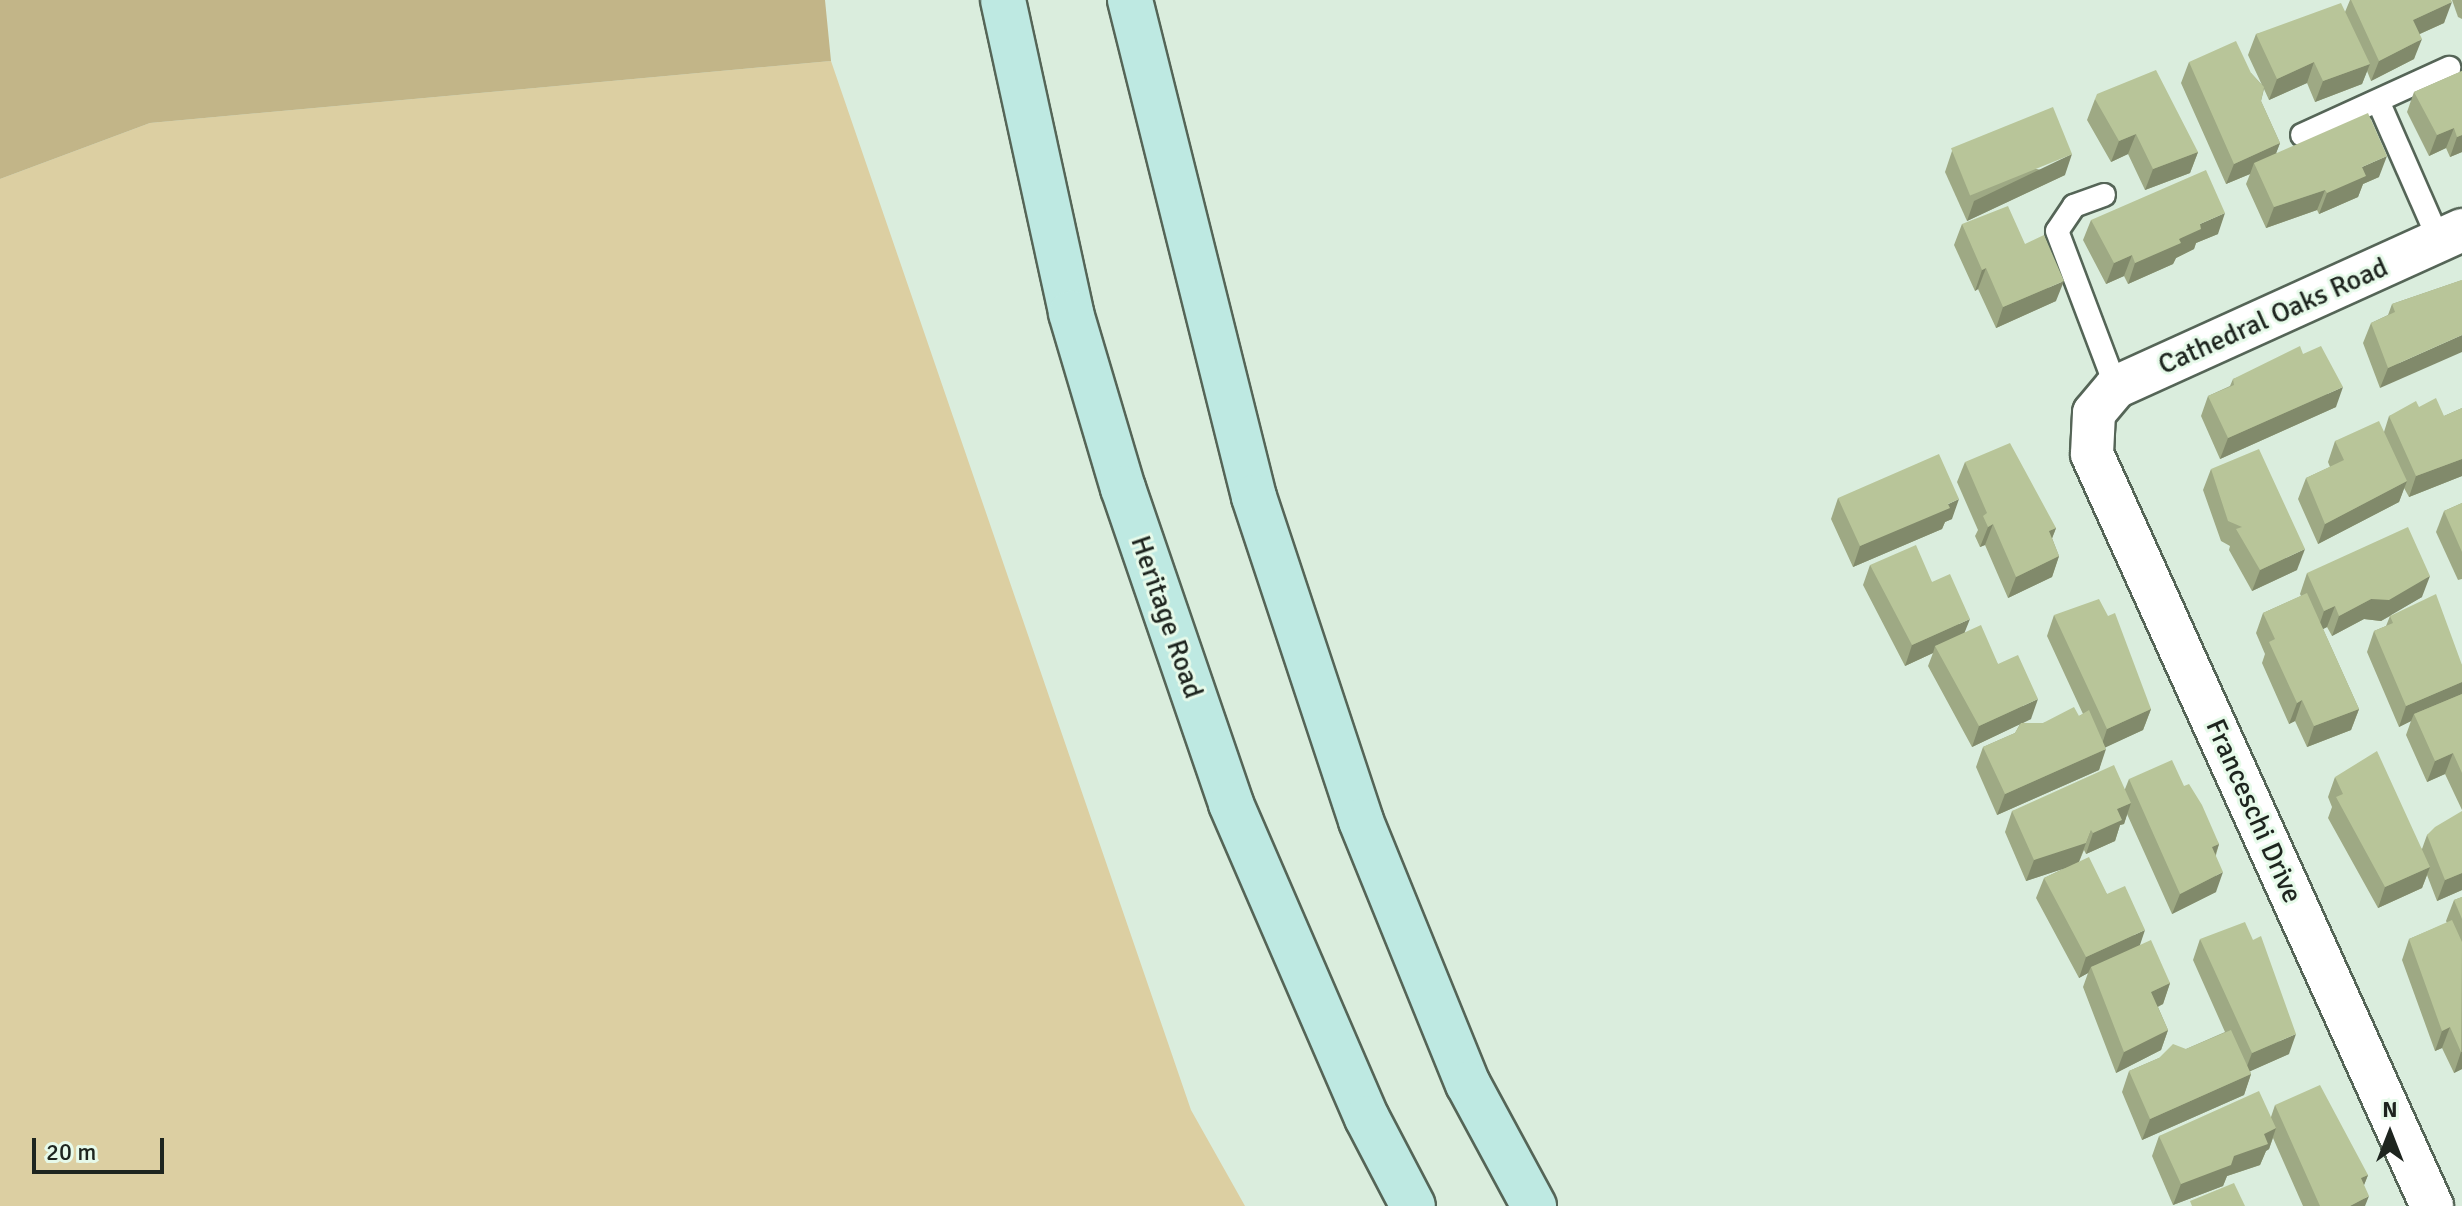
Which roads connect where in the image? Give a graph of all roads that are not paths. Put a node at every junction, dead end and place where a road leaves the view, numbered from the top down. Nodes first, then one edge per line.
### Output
1 (1003, 0) edge
2 (1130, 0) edge
3 (2449, 68) dead end
4 (2378, 101) junction
5 (2302, 135) dead end
6 (2104, 195) dead end
7 (2451, 235) edge
8 (2105, 400) junction
9 (1413, 1206) edge
10 (1534, 1206) edge
11 (2432, 1206) edge

1 - 9 main road, Heritage Road
2 - 10 main road
3 - 4 lane
4 - 5 lane
4 - 7 lane
6 - 8 lane
7 - 8 street, Cathedral Oaks Road
8 - 11 street, Franceschi Drive

